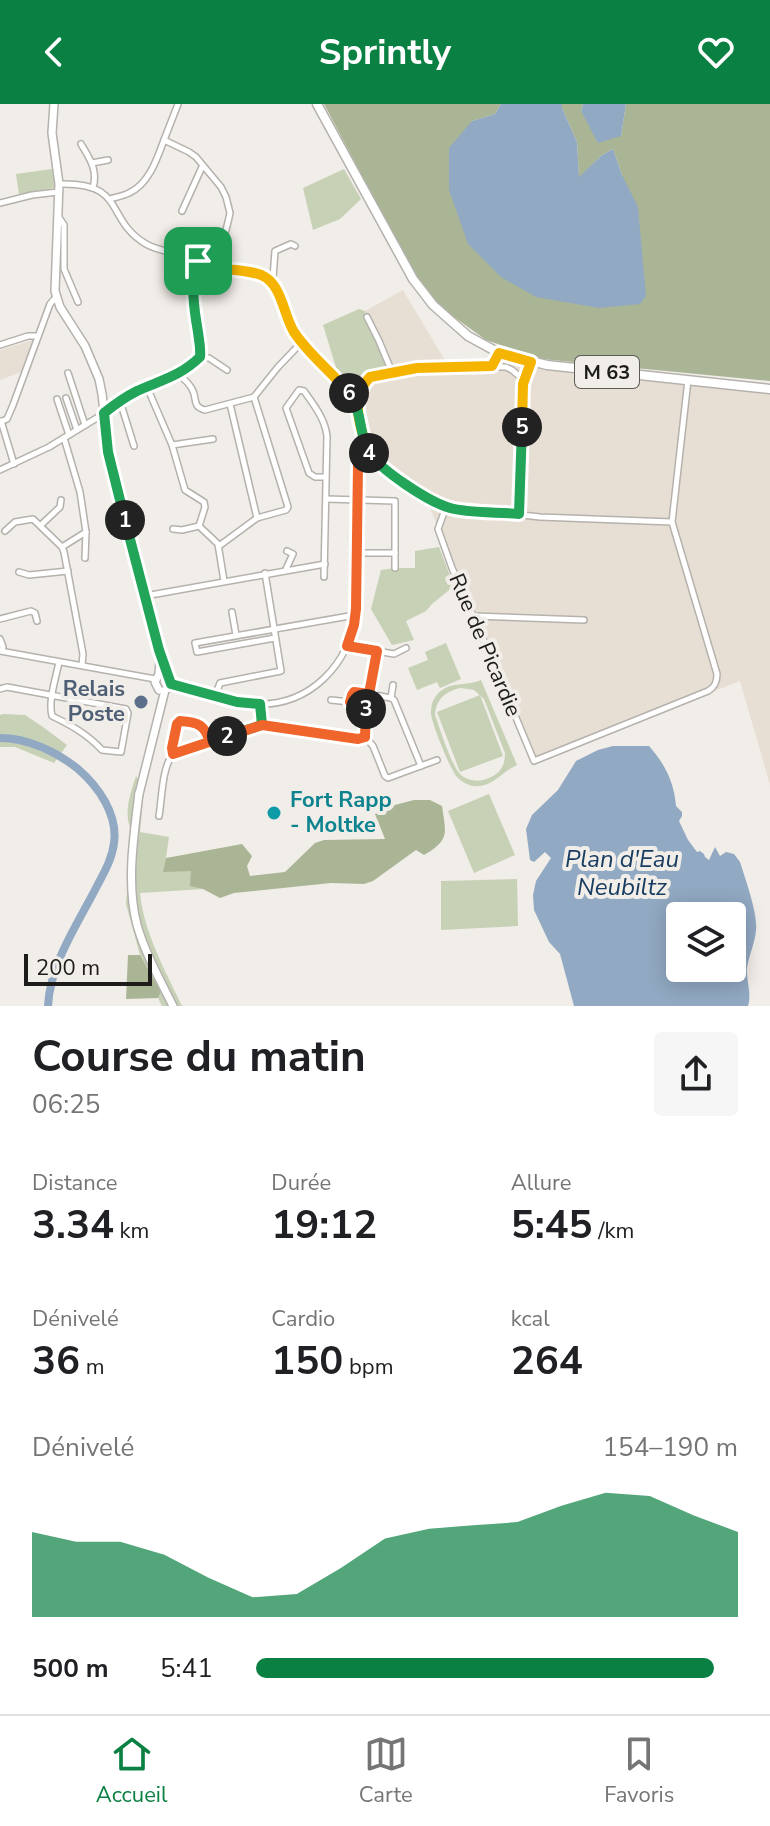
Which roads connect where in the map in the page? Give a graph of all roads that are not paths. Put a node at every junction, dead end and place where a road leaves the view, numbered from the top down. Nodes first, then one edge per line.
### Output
1 (54, 104) edge
2 (178, 104) edge
3 (317, 104) edge
4 (164, 140) junction
5 (81, 144) dead end
6 (108, 160) dead end
7 (92, 163) junction
8 (202, 167) junction
9 (59, 188) junction
10 (93, 188) junction
11 (110, 199) junction
12 (0, 203) edge
13 (182, 211) dead end
14 (58, 216) junction
15 (295, 246) dead end
16 (198, 261) junction
17 (216, 269) junction
18 (271, 282) junction
19 (55, 298) junction
20 (78, 302) dead end
21 (367, 317) dead end
22 (38, 336) junction
23 (302, 342) junction
24 (0, 345) edge
25 (499, 353) junction
26 (200, 357) junction
27 (531, 362) junction
28 (492, 366) junction
29 (227, 370) dead end
30 (392, 372) junction
31 (68, 373) dead end
32 (332, 373) junction
33 (178, 374) junction
34 (370, 377) junction
35 (349, 379) junction
36 (524, 380) junction
37 (688, 380) junction
38 (147, 387) junction
39 (770, 389) edge
40 (350, 395) junction
41 (358, 395) junction
42 (254, 397) junction
43 (66, 398) dead end
44 (57, 399) dead end
45 (120, 401) junction
46 (230, 404) junction
47 (357, 404) junction
48 (104, 413) junction
49 (0, 422) edge
50 (85, 425) junction
51 (77, 430) junction
52 (67, 436) junction
53 (213, 439) dead end
54 (172, 445) junction
55 (134, 446) dead end
56 (369, 452) junction
57 (14, 464) junction
58 (0, 470) edge
59 (326, 477) junction
60 (326, 499) junction
61 (61, 500) dead end
62 (357, 500) junction
63 (446, 507) junction
64 (519, 514) junction
65 (257, 518) junction
66 (672, 522) junction
67 (41, 525) junction
68 (199, 526) junction
69 (173, 529) dead end
70 (5, 531) dead end
71 (86, 532) junction
72 (219, 546) junction
73 (62, 547) junction
74 (287, 551) dead end
75 (356, 553) junction
76 (395, 553) junction
77 (85, 558) dead end
78 (325, 564) junction
79 (395, 568) dead end
80 (286, 570) junction
81 (68, 571) junction
82 (19, 572) dead end
83 (265, 573) junction
84 (324, 577) dead end
85 (224, 581) junction
86 (145, 596) junction
87 (232, 612) dead end
88 (355, 615) junction
89 (473, 616) junction
90 (0, 619) edge
91 (584, 620) dead end
92 (37, 621) dead end
93 (274, 629) junction
94 (236, 635) junction
95 (275, 638) junction
96 (0, 639) edge
97 (347, 646) junction
98 (406, 648) dead end
99 (1, 651) edge
100 (377, 651) junction
101 (59, 662) junction
102 (82, 665) junction
103 (160, 676) junction
104 (393, 685) dead end
105 (165, 688) junction
106 (0, 689) edge
107 (369, 694) junction
108 (53, 696) junction
109 (215, 696) junction
110 (391, 698) junction
111 (331, 700) dead end
112 (350, 702) junction
113 (260, 704) junction
114 (367, 705) junction
115 (262, 725) junction
116 (365, 737) junction
117 (210, 742) junction
118 (173, 754) junction
119 (437, 760) dead end
120 (421, 766) junction
121 (159, 816) dead end
122 (173, 1006) edge

1 - 9 main road
2 - 4 street
3 - 25 main road, M 63
4 - 8 street
4 - 11 street
5 - 7 street
6 - 7 street
7 - 10 street
8 - 13 street
8 - 17 street
9 - 10 street
9 - 12 street
9 - 14 main road
10 - 11 street
11 - 16 street
14 - 19 main road
14 - 20 street
15 - 18 street
16 - 17 street
16 - 26 street
17 - 18 street
18 - 23 street
19 - 22 street
19 - 48 main road
21 - 30 street
22 - 24 street
22 - 49 street
23 - 32 street
23 - 42 street
25 - 27 main road, M 63
25 - 28 street
26 - 29 street
26 - 33 street
27 - 36 street
27 - 37 main road, M 63
28 - 30 street
28 - 36 street
30 - 34 street
31 - 50 street
32 - 35 street
32 - 40 street
33 - 38 street
33 - 46 street
34 - 35 street
34 - 41 street
35 - 40 street
35 - 41 street
36 - 64 street
37 - 39 main road, M 63
37 - 66 street
38 - 45 street
38 - 54 street
40 - 47 street
41 - 47 street
42 - 46 street
42 - 65 street
43 - 51 street
44 - 52 street
45 - 48 street
45 - 55 street
46 - 65 street
47 - 56 street
48 - 50 street
48 - 86 main road
49 - 57 street
50 - 51 street
51 - 52 street
52 - 57 street
52 - 71 street
53 - 54 street
54 - 68 street
56 - 62 street
56 - 63 street
57 - 58 street
59 - 59 street
59 - 60 street
60 - 62 street
60 - 78 street
61 - 67 street
62 - 75 street
62 - 76 street
63 - 64 street
63 - 89 street, Rue de Picardie
64 - 66 street
65 - 72 street
66 - 89 street, Rue de Picardie
67 - 70 street
67 - 73 street
68 - 69 street
68 - 72 street
71 - 73 street
71 - 77 street
72 - 85 street
73 - 81 street
74 - 80 street
75 - 76 street
75 - 88 street
76 - 79 street
78 - 80 street
78 - 84 street
80 - 83 street
81 - 82 street
81 - 102 street
83 - 85 street
83 - 93 street
85 - 86 street
86 - 103 main road
87 - 94 street
88 - 93 street
88 - 97 street
89 - 91 street
90 - 92 street
93 - 94 street
93 - 95 street
94 - 95 street
95 - 109 street
96 - 99 street
97 - 100 street
97 - 113 street
98 - 100 street
99 - 101 street
100 - 107 street
101 - 102 street
101 - 108 street
102 - 103 street
103 - 105 main road
103 - 105 main road
104 - 110 street
105 - 109 street
105 - 122 main road
106 - 108 street
107 - 110 street
107 - 112 street
107 - 114 street
108 - 108 street
109 - 113 street
110 - 120 street
111 - 112 street
112 - 114 street
113 - 115 street
114 - 116 street
115 - 116 street
115 - 117 street
116 - 120 street
117 - 118 street
117 - 118 street
118 - 121 street
119 - 120 street

